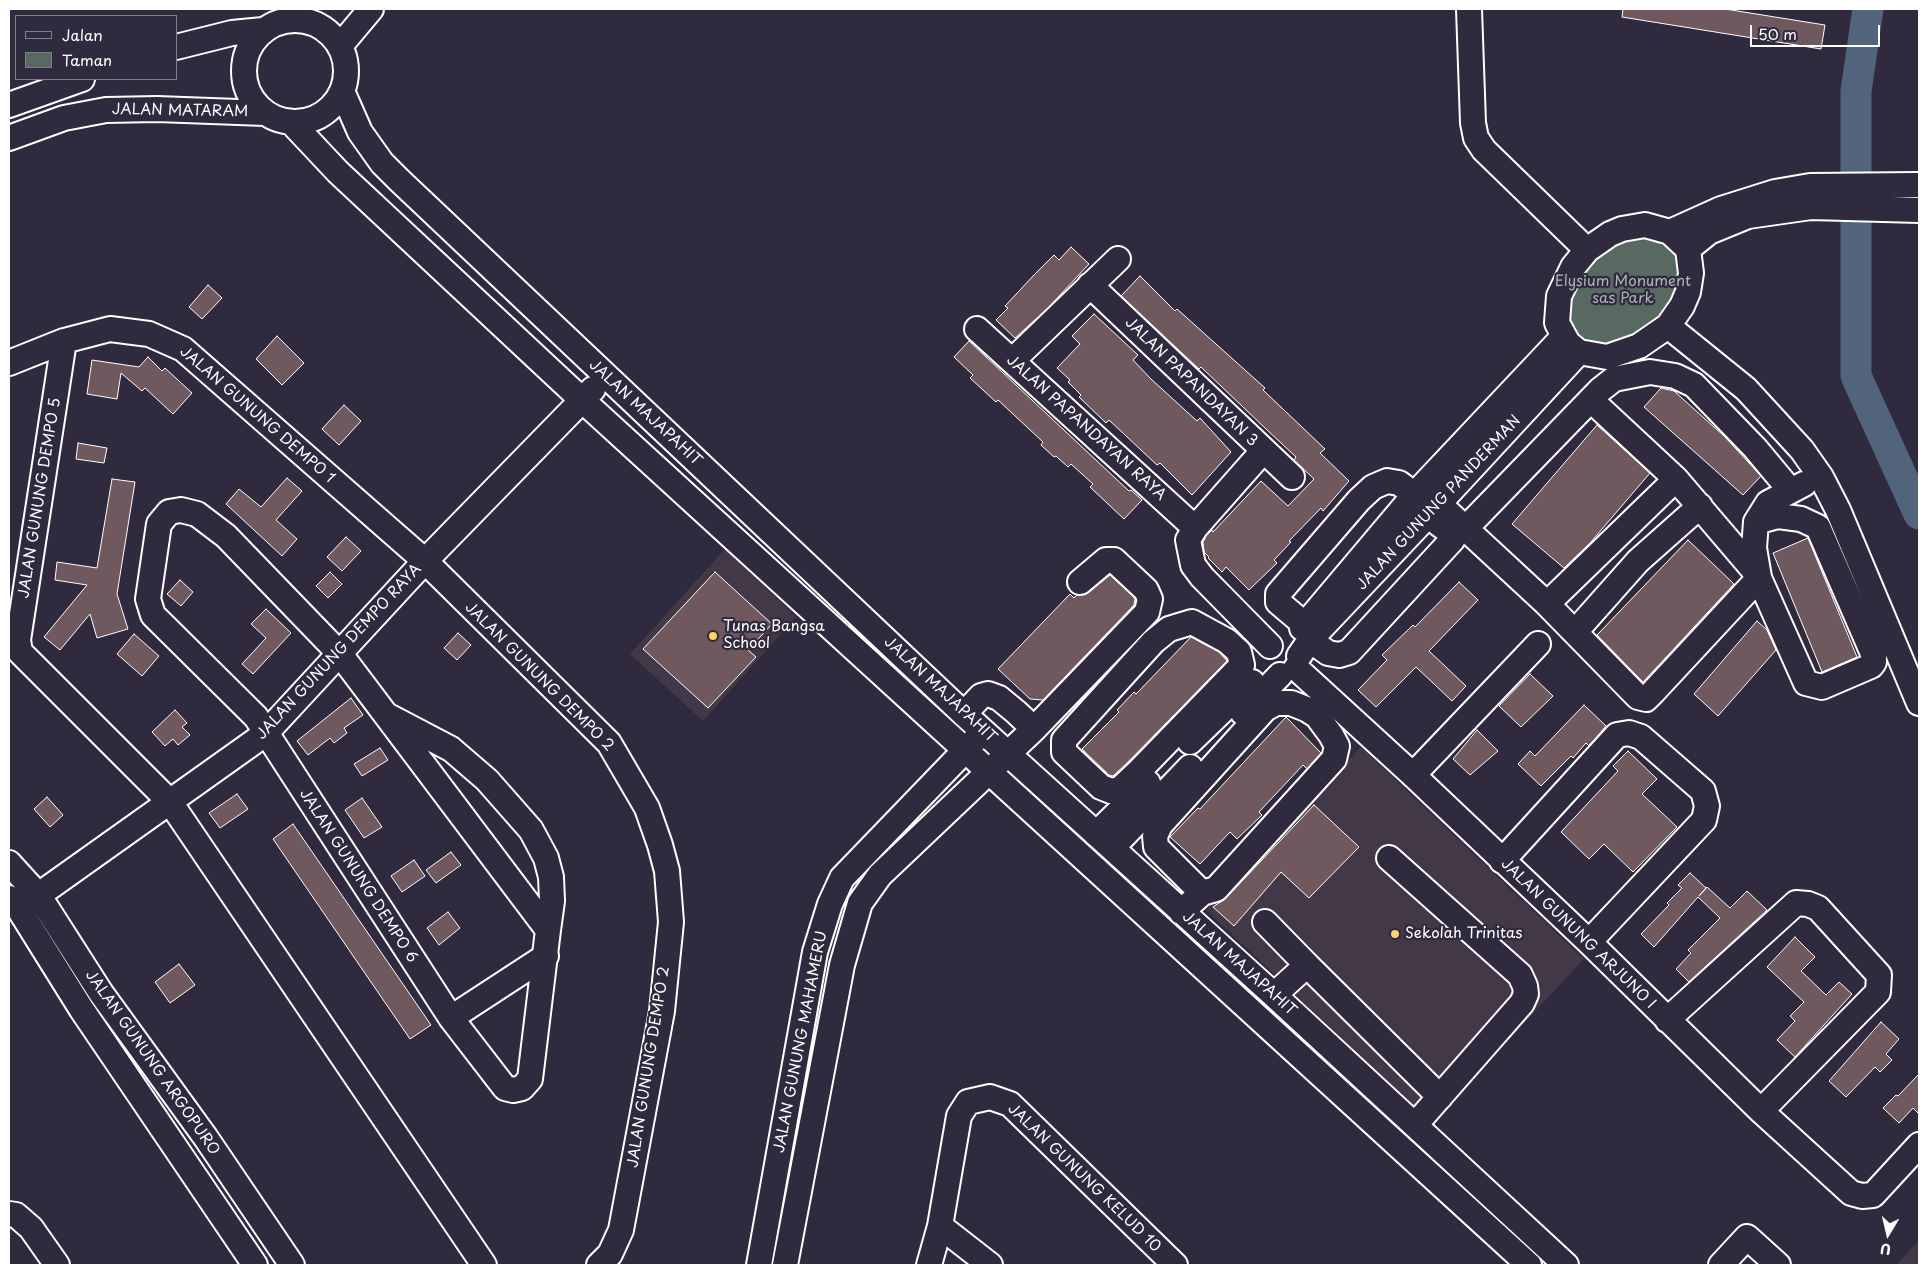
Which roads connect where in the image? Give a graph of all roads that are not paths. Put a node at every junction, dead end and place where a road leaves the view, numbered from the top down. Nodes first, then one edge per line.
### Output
1 (371, 9) edge
2 (1469, 9) edge
3 (263, 30) junction
4 (178, 46) edge
5 (340, 46) junction
6 (79, 80) edge
7 (342, 91) junction
8 (9, 104) edge
9 (265, 113) junction
10 (291, 122) junction
11 (9, 138) edge
12 (1908, 185) edge
13 (1810, 197) junction
14 (1910, 210) edge
15 (1670, 232) junction
16 (1688, 249) junction
17 (1587, 250) junction
18 (1118, 259) dead end
19 (1090, 285) junction
20 (1668, 326) junction
21 (977, 329) dead end
22 (64, 341) junction
23 (1571, 344) junction
24 (1012, 361) junction
25 (9, 363) edge
26 (606, 376) junction
27 (581, 399) junction
28 (1591, 400) junction
29 (1263, 451) junction
30 (1292, 477) dead end
31 (1821, 477) junction
32 (1676, 479) junction
33 (1790, 490) junction
34 (1414, 494) junction
35 (1700, 506) junction
36 (1434, 510) junction
37 (1756, 522) junction
38 (1195, 528) junction
39 (1465, 529) junction
40 (425, 561) junction
41 (1758, 576) junction
42 (1080, 582) dead end
43 (1547, 604) junction
44 (1574, 632) junction
45 (1538, 644) dead end
46 (1290, 652) junction
47 (340, 654) junction
48 (1919, 703) edge
49 (964, 714) junction
50 (386, 715) junction
51 (1034, 729) junction
52 (984, 731) junction
53 (265, 734) junction
54 (965, 751) junction
55 (1008, 752) junction
56 (989, 772) junction
57 (1413, 775) junction
58 (1142, 778) junction
59 (170, 802) junction
60 (1104, 841) junction
61 (1389, 858) dead end
62 (1502, 861) junction
63 (9, 863) edge
64 (1202, 893) junction
65 (39, 896) junction
66 (14, 904) edge
67 (1181, 912) junction
68 (1265, 922) dead end
69 (548, 930) junction
70 (1589, 942) junction
71 (546, 956) junction
72 (1307, 965) junction
73 (1274, 995) junction
74 (451, 1018) junction
75 (1667, 1020) junction
76 (1440, 1097) junction
77 (1760, 1111) junction
78 (787, 1113) junction
79 (813, 1118) junction
80 (1415, 1125) junction
81 (1919, 1145) edge
82 (1451, 1159) junction
83 (1435, 1177) junction
84 (9, 1214) edge
85 (940, 1226) junction
86 (57, 1265) edge
87 (255, 1265) edge
88 (292, 1265) edge
89 (484, 1265) edge
90 (599, 1265) edge
91 (759, 1265) edge
92 (785, 1265) edge
93 (929, 1265) edge
94 (990, 1265) edge
95 (1175, 1265) edge
96 (1529, 1265) edge
97 (1566, 1265) edge
98 (1721, 1265) edge
99 (1778, 1265) edge

1 - 5 street
2 - 17 street
3 - 4 street
3 - 5 street
3 - 9 street
5 - 7 street
6 - 8 street
7 - 10 street
7 - 26 street, JALAN MAJAPAHIT
9 - 10 street
9 - 11 street, JALAN MATARAM
10 - 27 street, JALAN MAJAPAHIT
12 - 13 street
13 - 14 street
13 - 15 street
13 - 16 street
15 - 16 street
15 - 17 street
16 - 20 street
17 - 23 street
18 - 19 street
19 - 24 street
19 - 29 street, JALAN PAPANDAYAN 3
20 - 23 street
20 - 31 street
21 - 24 street, JALAN PAPANDAYAN RAYA
22 - 25 street, JALAN GUNUNG DEMPO 1
22 - 40 street, JALAN GUNUNG DEMPO 1
22 - 59 street, JALAN GUNUNG DEMPO 5
23 - 34 street, JALAN GUNUNG PANDERMAN
23 - 36 street, JALAN GUNUNG PANDERMAN
24 - 38 street, JALAN PAPANDAYAN RAYA
26 - 27 street, JALAN GUNUNG DEMPO RAYA
26 - 49 street, JALAN MAJAPAHIT
27 - 40 street, JALAN GUNUNG DEMPO RAYA
27 - 54 street, JALAN MAJAPAHIT
28 - 32 street
28 - 33 street
28 - 39 street
29 - 30 street, JALAN PAPANDAYAN 3
29 - 38 street
31 - 33 street
31 - 48 street
32 - 35 street
32 - 43 street
33 - 37 street
34 - 36 street
34 - 46 street, JALAN GUNUNG PANDERMAN
34 - 46 street
35 - 41 street
35 - 44 street
36 - 39 street
36 - 46 street, JALAN GUNUNG PANDERMAN
36 - 46 street
37 - 41 street
37 - 41 street
38 - 46 street
39 - 43 street
40 - 47 street, JALAN GUNUNG DEMPO RAYA
40 - 90 street, JALAN GUNUNG DEMPO 2
41 - 44 street
42 - 51 street, JALAN GUNUNG MAHAMERU
43 - 44 street
45 - 57 street
46 - 57 street, JALAN GUNUNG ARJUNO I
46 - 58 street, JALAN GUNUNG PANDERMAN
46 - 60 street, JALAN GUNUNG PANDERMAN
47 - 50 street, JALAN GUNUNG DEMPO 6
47 - 53 street, JALAN GUNUNG DEMPO RAYA
47 - 53 street, JALAN GUNUNG DEMPO 6
49 - 51 street
49 - 52 street, JALAN MAJAPAHIT
50 - 69 street, JALAN GUNUNG DEMPO 6
50 - 69 street, JALAN GUNUNG DEMPO 6
51 - 55 street, JALAN GUNUNG MAHAMERU
52 - 54 street, JALAN GUNUNG MAHAMERU
52 - 55 street, JALAN MAJAPAHIT
53 - 59 street, JALAN GUNUNG DEMPO RAYA
53 - 74 street, JALAN GUNUNG DEMPO 6
54 - 56 street, JALAN MAJAPAHIT
54 - 78 street, JALAN GUNUNG MAHAMERU
55 - 56 street, JALAN GUNUNG MAHAMERU
55 - 60 street, JALAN MAJAPAHIT
56 - 79 street, JALAN GUNUNG MAHAMERU
56 - 83 street, JALAN MAJAPAHIT
57 - 62 street, JALAN GUNUNG ARJUNO I
58 - 58 street
58 - 60 street, JALAN GUNUNG PANDERMAN
59 - 65 street, JALAN GUNUNG DEMPO RAYA
59 - 89 street
60 - 67 street, JALAN MAJAPAHIT
61 - 76 street
62 - 70 street, JALAN GUNUNG ARJUNO I
62 - 70 street
63 - 65 street, JALAN GUNUNG ARGOPURO
64 - 64 street
64 - 67 street
65 - 66 street, JALAN GUNUNG DEMPO RAYA
65 - 88 street, JALAN GUNUNG ARGOPURO
66 - 87 street, JALAN GUNUNG ARGOPURO
67 - 73 street, JALAN MAJAPAHIT
68 - 72 street
69 - 71 street, JALAN GUNUNG DEMPO 6
70 - 75 street, JALAN GUNUNG ARJUNO I
71 - 74 street
71 - 74 street, JALAN GUNUNG DEMPO 6
72 - 73 street
72 - 76 street
73 - 80 street, JALAN MAJAPAHIT
75 - 77 street, JALAN GUNUNG ARJUNO I
75 - 77 street
76 - 80 street
77 - 81 street, JALAN GUNUNG ARJUNO I
78 - 79 street
78 - 91 street, JALAN GUNUNG MAHAMERU
79 - 92 street, JALAN GUNUNG MAHAMERU
80 - 82 street, JALAN MAJAPAHIT
82 - 83 street
82 - 97 street, JALAN MAJAPAHIT
83 - 96 street, JALAN MAJAPAHIT
84 - 86 street
85 - 93 street
85 - 94 street
85 - 95 street, JALAN GUNUNG KELUD 10
98 - 99 street

